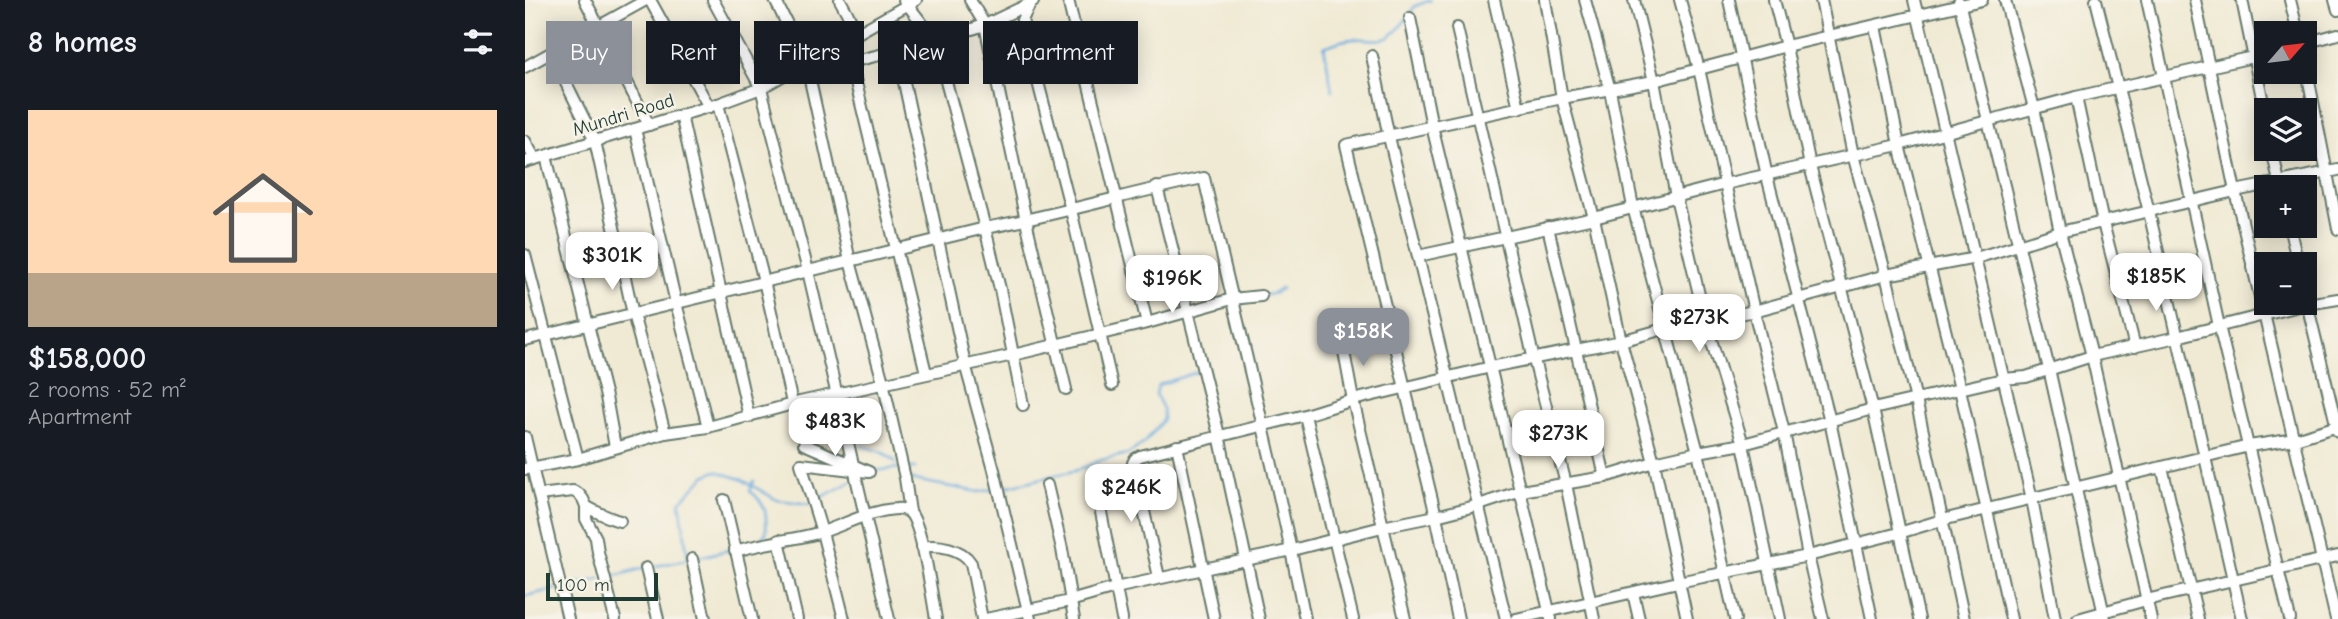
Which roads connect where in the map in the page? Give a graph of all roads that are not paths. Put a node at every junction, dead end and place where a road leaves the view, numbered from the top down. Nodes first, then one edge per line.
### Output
1 (585, 0) edge
2 (648, 0) edge
3 (713, 0) edge
4 (775, 0) edge
5 (840, 0) edge
6 (970, 0) edge
7 (1068, 0) edge
8 (1494, 0) edge
9 (1545, 0) edge
10 (1585, 0) edge
11 (1634, 0) edge
12 (1680, 0) edge
13 (1729, 0) edge
14 (1773, 0) edge
15 (1821, 0) edge
16 (1914, 0) edge
17 (1982, 0) edge
18 (2005, 0) edge
19 (2097, 0) edge
20 (2147, 0) edge
21 (2195, 0) edge
22 (2242, 0) edge
23 (2290, 0) edge
24 (2336, 0) edge
25 (1035, 1) edge
26 (909, 2) edge
27 (1959, 3) edge
28 (2338, 10) edge
29 (1918, 15) junction
30 (1409, 18) dead end
31 (596, 21) edge
32 (608, 21) edge
33 (788, 21) edge
34 (851, 21) edge
35 (922, 21) edge
36 (993, 21) edge
37 (2295, 21) edge
38 (983, 22) edge
39 (1875, 26) junction
40 (1457, 28) dead end
41 (864, 29) edge
42 (2338, 34) edge
43 (2254, 35) edge
44 (1829, 36) junction
45 (2317, 40) edge
46 (1786, 46) junction
47 (546, 55) edge
48 (1372, 56) dead end
49 (2254, 57) edge
50 (1742, 59) junction
51 (525, 67) edge
52 (2209, 67) junction
53 (1699, 69) junction
54 (2163, 76) junction
55 (1654, 81) junction
56 (567, 84) edge
57 (628, 84) edge
58 (768, 84) edge
59 (816, 84) edge
60 (856, 84) edge
61 (904, 84) edge
62 (947, 84) edge
63 (997, 84) edge
64 (2311, 84) edge
65 (2118, 87) junction
66 (761, 88) junction
67 (1609, 90) junction
68 (2077, 97) junction
69 (1562, 98) junction
70 (713, 106) junction
71 (1519, 108) junction
72 (2033, 108) junction
73 (681, 115) junction
74 (1479, 117) junction
75 (1988, 120) junction
76 (649, 125) junction
77 (1432, 126) junction
78 (635, 130) junction
79 (1945, 132) junction
80 (1389, 137) junction
81 (525, 141) edge
82 (595, 141) junction
83 (1899, 145) junction
84 (1853, 155) junction
85 (535, 159) edge
86 (1810, 166) junction
87 (2333, 171) edge
88 (1767, 176) junction
89 (1725, 184) junction
90 (1157, 187) junction
91 (2254, 188) edge
92 (2235, 191) junction
93 (1116, 197) junction
94 (1676, 197) junction
95 (2193, 201) junction
96 (1633, 207) junction
97 (1071, 210) junction
98 (2149, 212) junction
99 (1594, 218) junction
100 (1026, 221) junction
101 (2103, 223) junction
102 (1548, 227) junction
103 (985, 228) junction
104 (2338, 229) edge
105 (2060, 232) junction
106 (1504, 237) junction
107 (938, 240) junction
108 (1462, 246) junction
109 (2018, 247) junction
110 (896, 250) junction
111 (525, 255) edge
112 (1417, 256) junction
113 (1976, 258) junction
114 (850, 261) junction
115 (1930, 266) junction
116 (2254, 269) edge
117 (808, 271) junction
118 (1886, 275) junction
119 (764, 281) junction
120 (1843, 288) junction
121 (721, 293) junction
122 (1261, 296) dead end
123 (1798, 298) junction
124 (1232, 299) junction
125 (2338, 299) edge
126 (2317, 300) edge
127 (676, 303) junction
128 (1753, 310) junction
129 (1188, 313) junction
130 (633, 314) junction
131 (2261, 315) edge
132 (2265, 315) edge
133 (2310, 315) edge
134 (1705, 320) junction
135 (1147, 323) junction
136 (588, 324) junction
137 (2219, 326) junction
138 (1667, 328) junction
139 (1100, 333) junction
140 (546, 336) junction
141 (2178, 337) junction
142 (525, 340) edge
143 (1342, 341) dead end
144 (1621, 341) junction
145 (1055, 343) junction
146 (2135, 347) junction
147 (1576, 351) junction
148 (1013, 355) junction
149 (2092, 356) junction
150 (1534, 360) junction
151 (965, 364) junction
152 (1491, 367) junction
153 (2049, 369) junction
154 (926, 373) junction
155 (1447, 378) junction
156 (2003, 379) junction
157 (883, 382) junction
158 (1111, 385) dead end
159 (1066, 389) dead end
160 (1405, 389) junction
161 (1960, 389) junction
162 (835, 394) junction
163 (1353, 400) junction
164 (1916, 400) junction
165 (796, 402) junction
166 (1023, 405) dead end
167 (1873, 409) junction
168 (1305, 415) junction
169 (749, 417) junction
170 (1830, 421) junction
171 (1262, 425) junction
172 (708, 427) junction
173 (2337, 429) edge
174 (1784, 432) junction
175 (665, 433) junction
176 (1219, 435) junction
177 (525, 438) edge
178 (2295, 439) junction
179 (1743, 444) junction
180 (1177, 446) junction
181 (2249, 446) junction
182 (615, 447) junction
183 (1698, 452) junction
184 (2204, 457) junction
185 (578, 459) junction
186 (1654, 462) junction
187 (2162, 467) junction
188 (529, 469) edge
189 (1605, 477) junction
190 (2118, 479) junction
191 (1566, 484) junction
192 (1047, 485) dead end
193 (2074, 489) junction
194 (1521, 491) junction
195 (539, 495) junction
196 (2032, 499) junction
197 (724, 500) dead end
198 (1099, 502) dead end
199 (1479, 505) junction
200 (586, 506) junction
201 (1987, 509) junction
202 (910, 512) junction
203 (866, 516) junction
204 (1436, 516) junction
205 (1942, 520) junction
206 (620, 521) dead end
207 (1382, 527) junction
208 (822, 532) junction
209 (1899, 533) junction
210 (779, 540) junction
211 (1334, 540) junction
212 (1855, 544) junction
213 (922, 547) junction
214 (1292, 550) junction
215 (735, 551) junction
216 (1808, 556) junction
217 (2338, 556) edge
218 (1247, 558) junction
219 (692, 559) dead end
220 (2323, 559) junction
221 (1768, 564) junction
222 (1204, 567) junction
223 (646, 568) dead end
224 (2278, 569) junction
225 (1724, 573) junction
226 (1160, 578) junction
227 (2233, 580) junction
228 (1678, 582) junction
229 (1115, 587) junction
230 (2191, 590) junction
231 (1633, 593) junction
232 (2146, 600) junction
233 (1070, 601) junction
234 (1590, 603) junction
235 (1029, 615) edge
236 (1550, 615) edge
237 (2104, 615) edge
238 (568, 619) edge
239 (615, 619) edge
240 (658, 619) edge
241 (705, 619) edge
242 (752, 619) edge
243 (797, 619) edge
244 (844, 619) edge
245 (889, 619) edge
246 (936, 619) edge
247 (984, 619) edge
248 (1074, 619) edge
249 (1122, 619) edge
250 (1214, 619) edge
251 (1259, 619) edge
252 (1305, 619) edge
253 (1353, 619) edge
254 (1405, 619) edge
255 (1458, 619) edge
256 (1506, 619) edge
257 (1516, 619) edge
258 (1594, 619) edge
259 (1639, 619) edge
260 (1687, 619) edge
261 (1735, 619) edge
262 (1780, 619) edge
263 (1823, 619) edge
264 (1872, 619) edge
265 (1919, 619) edge
266 (1965, 619) edge
267 (2011, 619) edge
268 (2055, 619) edge
269 (2078, 619) edge
270 (2151, 619) edge
271 (2198, 619) edge
272 (2242, 619) edge
273 (2290, 619) edge
274 (2336, 619) edge

1 - 31 street
2 - 32 street
2 - 70 street
3 - 66 street
4 - 33 street
5 - 34 street
6 - 38 street
7 - 93 street
8 - 71 street
9 - 69 street
10 - 67 street
11 - 55 street
12 - 53 street
13 - 50 street
14 - 46 street
15 - 44 street
16 - 29 street
17 - 27 street
18 - 72 street
19 - 65 street
20 - 54 street
21 - 52 street
22 - 43 street
23 - 37 street
24 - 28 street
25 - 36 street
25 - 97 street
26 - 35 street
26 - 41 street, Mundri Road
27 - 29 street
27 - 75 street
29 - 39 street
29 - 79 street
30 - 77 street
39 - 44 street
39 - 83 street
40 - 74 street
42 - 45 street
44 - 46 street
44 - 84 street
46 - 50 street
46 - 86 street
47 - 51 street
48 - 80 street
49 - 52 street
50 - 53 street
50 - 88 street
52 - 54 street
52 - 92 street
53 - 55 street
53 - 89 street
54 - 65 street
54 - 95 street
55 - 67 street
55 - 94 street
56 - 82 street
57 - 76 street
58 - 66 street, Mundri Road
59 - 114 street
60 - 110 street
61 - 107 street
62 - 103 street
63 - 100 street
64 - 87 street
65 - 68 street
65 - 98 street
66 - 70 street, Mundri Road
66 - 117 street
67 - 69 street
67 - 96 street
68 - 72 street
68 - 101 street
69 - 71 street
69 - 99 street
70 - 73 street, Mundri Road
70 - 119 street
71 - 74 street
72 - 75 street
72 - 105 street
73 - 76 street, Mundri Road
73 - 121 street
74 - 77 street
74 - 106 street
75 - 79 street
75 - 109 street
76 - 78 street, Mundri Road
77 - 80 street
77 - 108 street
78 - 82 street, Mundri Road
78 - 127 street
79 - 83 street
79 - 113 street
80 - 112 street
80 - 160 street
81 - 85 street
82 - 85 street, Mundri Road
82 - 130 street
83 - 84 street
83 - 115 street
84 - 86 street
84 - 118 street
85 - 136 street
86 - 88 street
86 - 120 street
87 - 104 street
88 - 89 street
88 - 123 street
89 - 94 street
89 - 128 street
90 - 93 street
90 - 124 street
90 - 129 street
91 - 92 street
92 - 95 street
92 - 116 street
93 - 97 street
93 - 135 street
94 - 96 street
94 - 134 street
95 - 98 street
95 - 137 street
96 - 99 street
96 - 138 street
97 - 100 street
97 - 139 street
98 - 101 street
98 - 141 street
99 - 102 street
99 - 144 street
100 - 103 street
100 - 145 street
101 - 105 street
101 - 146 street
102 - 106 street
102 - 147 street
103 - 107 street
103 - 148 street
105 - 109 street
105 - 149 street
106 - 108 street
106 - 150 street
107 - 110 street
107 - 151 street
108 - 112 street
108 - 152 street
109 - 113 street
109 - 153 street
110 - 114 street
110 - 154 street
111 - 140 street
112 - 155 street
113 - 115 street
113 - 156 street
114 - 117 street
114 - 157 street
115 - 118 street
115 - 161 street
117 - 119 street
117 - 162 street
118 - 120 street
118 - 164 street
119 - 121 street
119 - 165 street
120 - 123 street
120 - 167 street
121 - 127 street
121 - 169 street
122 - 124 street
123 - 128 street
123 - 170 street
124 - 129 street
124 - 171 street
125 - 126 street
127 - 130 street
127 - 172 street
128 - 134 street
128 - 174 street
129 - 135 street
129 - 176 street
130 - 136 street
130 - 175 street
131 - 137 street
132 - 178 street
133 - 173 street
134 - 138 street
134 - 179 street
135 - 139 street
136 - 140 street
136 - 182 street
137 - 141 street
137 - 181 street
138 - 144 street
138 - 183 street
139 - 145 street
139 - 158 street
140 - 142 street
140 - 185 street
141 - 146 street
141 - 184 street
143 - 163 street
144 - 147 street
144 - 186 street
145 - 148 street
145 - 159 street
146 - 149 street
147 - 150 street
147 - 189 street
148 - 151 street
148 - 166 street
149 - 153 street
149 - 190 street
150 - 152 street
150 - 191 street
151 - 154 street
151 - 235 street
152 - 155 street
152 - 194 street
153 - 156 street
153 - 193 street
154 - 157 street
155 - 160 street
155 - 199 street
156 - 161 street
156 - 196 street
157 - 162 street
157 - 202 street
160 - 163 street
160 - 204 street
161 - 164 street
161 - 201 street
162 - 165 street
162 - 203 street
163 - 168 street
163 - 207 street
164 - 167 street
164 - 205 street
165 - 169 street
165 - 208 street
167 - 170 street
167 - 209 street
168 - 171 street
168 - 211 street
169 - 172 street
170 - 174 street
170 - 212 street
171 - 176 street
171 - 214 street
172 - 175 street
173 - 178 street
174 - 179 street
174 - 216 street
175 - 182 street
176 - 180 street
176 - 218 street
177 - 188 street
178 - 181 street
178 - 220 street
179 - 183 street
179 - 221 street
180 - 222 street
180 - 226 street
181 - 184 street
181 - 224 street
182 - 185 street
183 - 186 street
183 - 225 street
184 - 187 street
184 - 227 street
185 - 188 street
186 - 189 street
186 - 228 street
187 - 190 street
187 - 230 street
188 - 195 street
189 - 191 street
190 - 193 street
190 - 232 street
191 - 194 street
191 - 234 street
192 - 233 street
193 - 196 street
193 - 237 street
194 - 199 street
194 - 236 street
195 - 200 street
195 - 238 street
196 - 201 street
196 - 268 street
197 - 215 street
198 - 229 street
199 - 204 street
199 - 256 street
200 - 206 street
200 - 239 street
201 - 205 street
201 - 267 street
202 - 203 street
202 - 213 street
203 - 208 street
203 - 245 street
204 - 207 street
204 - 255 street
205 - 209 street
205 - 266 street
207 - 211 street
207 - 254 street
208 - 210 street
208 - 244 street
209 - 212 street
209 - 265 street
210 - 215 street
210 - 243 street
211 - 214 street
211 - 253 street
212 - 216 street
212 - 264 street
213 - 246 street
213 - 247 street
214 - 218 street
214 - 252 street
215 - 242 street
216 - 221 street
216 - 263 street
217 - 220 street
218 - 222 street
218 - 251 street
219 - 241 street
220 - 224 street
220 - 274 street
221 - 225 street
221 - 262 street
222 - 226 street
222 - 250 street
223 - 240 street
224 - 227 street
224 - 273 street
225 - 228 street
225 - 261 street
226 - 229 street
227 - 230 street
227 - 272 street
228 - 231 street
228 - 260 street
229 - 233 street
229 - 249 street
230 - 232 street
230 - 271 street
231 - 234 street
231 - 259 street
232 - 237 street
232 - 270 street
233 - 235 street
233 - 248 street
234 - 236 street
234 - 258 street
235 - 247 street
236 - 257 street
237 - 269 street

